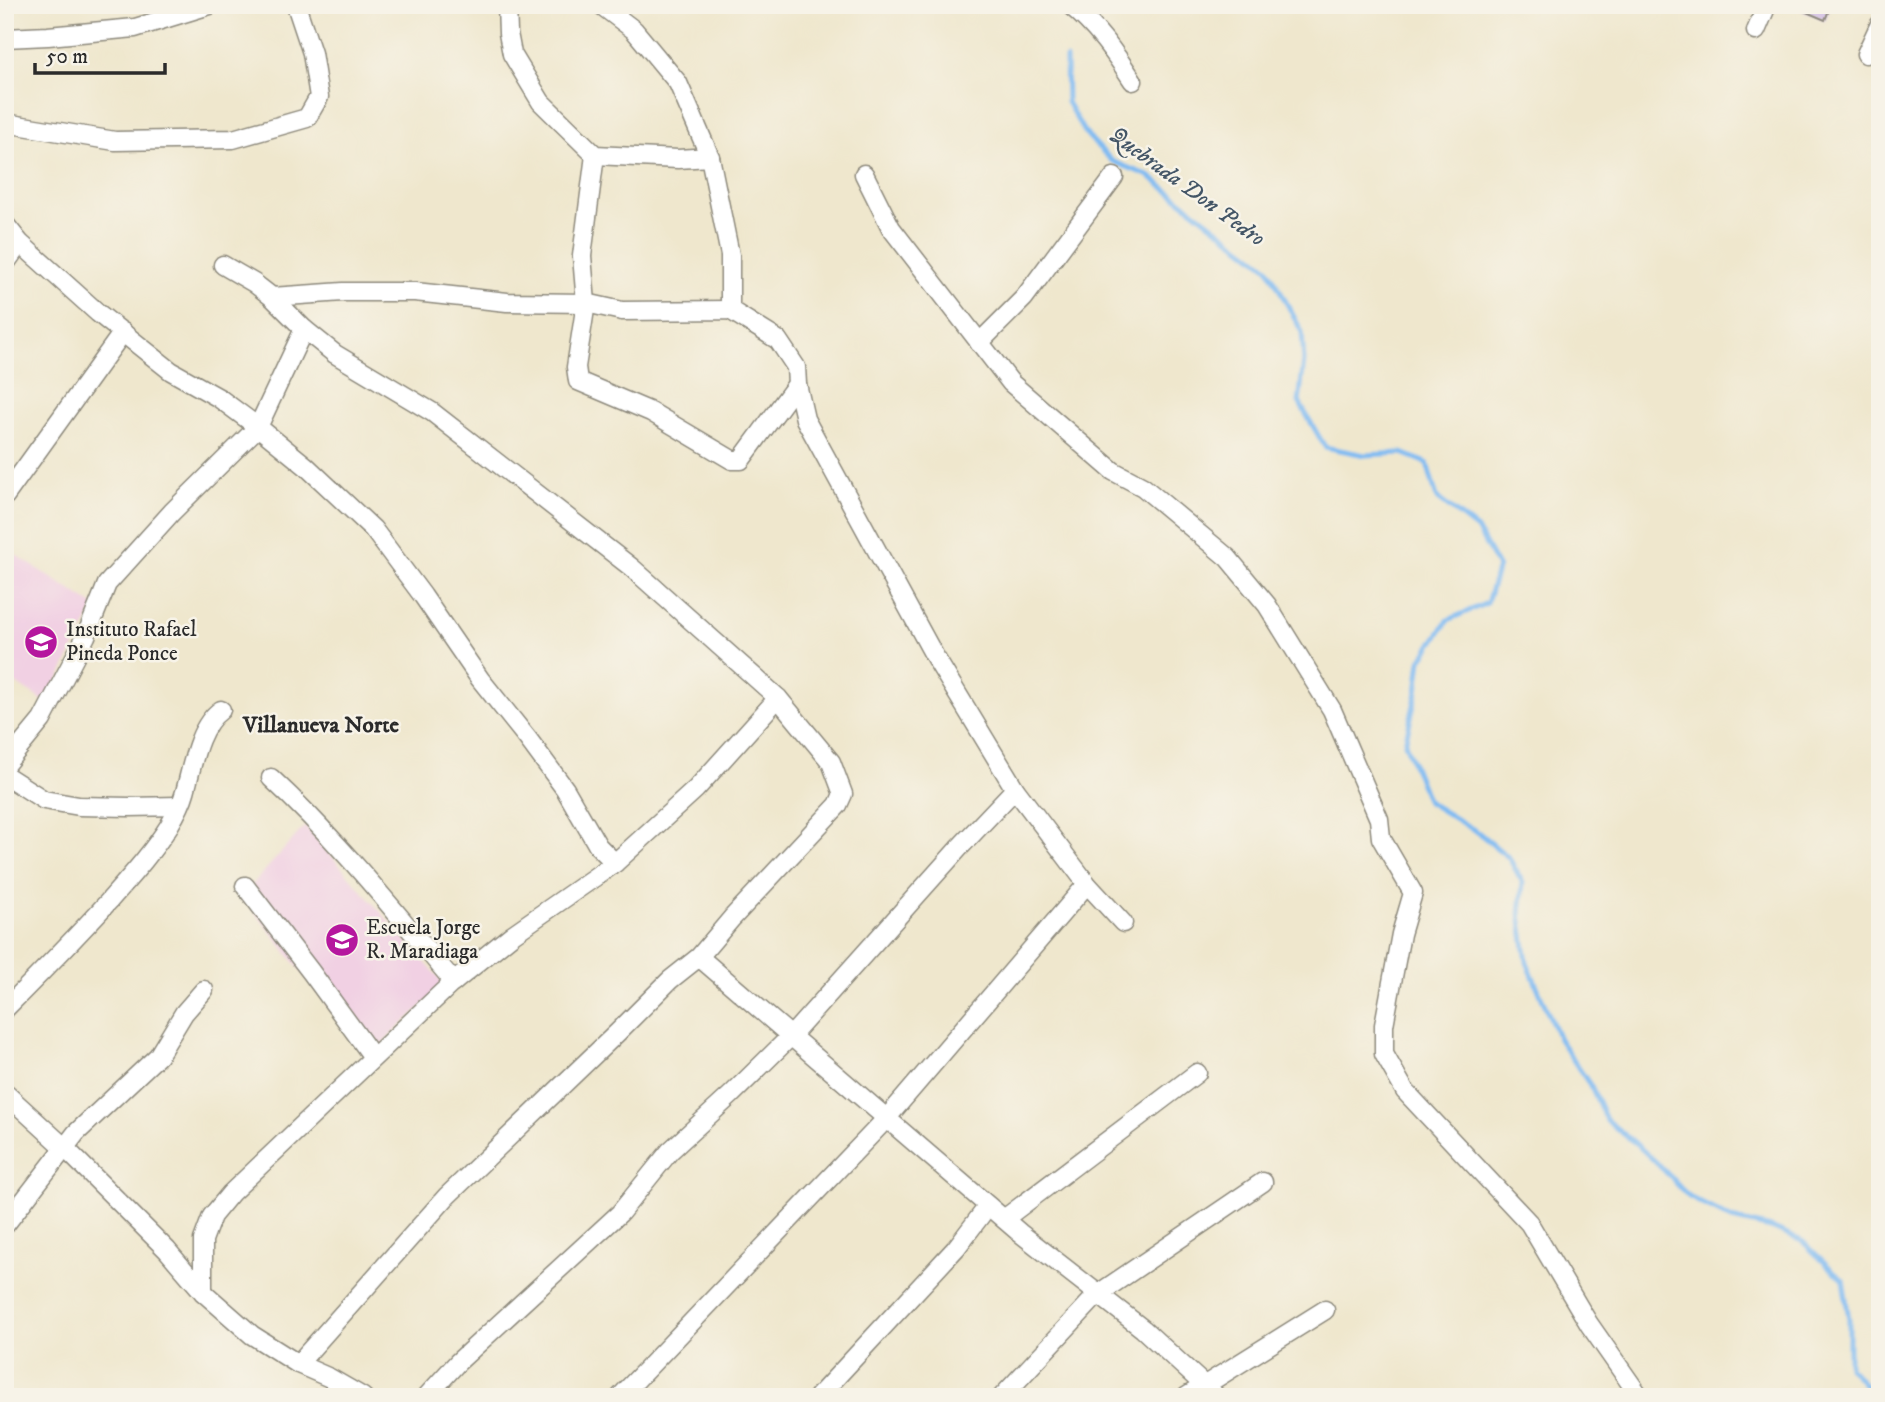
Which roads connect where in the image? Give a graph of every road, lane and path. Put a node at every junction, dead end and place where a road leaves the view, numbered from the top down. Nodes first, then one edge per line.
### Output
1 (210, 5) edge
2 (296, 5) edge
3 (507, 5) edge
4 (600, 5) edge
5 (1070, 5) edge
6 (1767, 5) edge
7 (1880, 24) edge
8 (1756, 31) dead end
9 (5, 38) edge
10 (1866, 54) dead end
11 (1133, 81) dead end
12 (5, 123) edge
13 (595, 155) junction
14 (710, 157) junction
15 (864, 174) dead end
16 (1114, 177) dead end
17 (5, 224) edge
18 (20, 243) junction
19 (5, 264) edge
20 (223, 265) dead end
21 (272, 297) junction
22 (586, 303) junction
23 (730, 310) junction
24 (304, 329) junction
25 (122, 332) junction
26 (979, 343) junction
27 (797, 384) junction
28 (258, 427) junction
29 (5, 496) edge
30 (778, 698) junction
31 (221, 710) dead end
32 (5, 765) edge
33 (5, 775) edge
34 (271, 778) dead end
35 (1015, 789) junction
36 (179, 806) junction
37 (615, 863) junction
38 (1087, 884) junction
39 (245, 886) dead end
40 (1123, 923) dead end
41 (699, 957) junction
42 (454, 982) junction
43 (204, 990) dead end
44 (5, 1009) edge
45 (791, 1035) junction
46 (373, 1057) junction
47 (1197, 1073) dead end
48 (5, 1093) edge
49 (886, 1119) junction
50 (64, 1147) junction
51 (1263, 1182) dead end
52 (988, 1206) junction
53 (1004, 1219) junction
54 (5, 1224) edge
55 (203, 1292) junction
56 (1098, 1294) junction
57 (1325, 1310) dead end
58 (298, 1364) junction
59 (1211, 1391) edge
60 (363, 1397) edge
61 (426, 1397) edge
62 (620, 1397) edge
63 (817, 1397) edge
64 (1002, 1397) edge
65 (1186, 1397) edge
66 (1640, 1397) edge

1 - 9 street
2 - 12 street
3 - 13 street
4 - 14 street
5 - 11 street
6 - 8 street
7 - 10 street
13 - 14 street
13 - 22 street
14 - 23 street
15 - 26 street
16 - 26 street
17 - 18 street
18 - 19 street
18 - 25 street
20 - 21 street
21 - 22 street
21 - 24 street
22 - 23 street
22 - 27 street
23 - 27 street
24 - 28 street
24 - 30 street
25 - 28 street
25 - 29 street
26 - 66 street
27 - 35 street
28 - 32 street
28 - 37 street
30 - 37 street
30 - 41 street
31 - 36 street
33 - 36 street
34 - 42 street
35 - 38 street
35 - 45 street
36 - 44 street
37 - 42 street
38 - 40 street
38 - 49 street
39 - 46 street
41 - 45 street
41 - 58 street
42 - 46 street
43 - 50 street
45 - 49 street
45 - 61 street
46 - 55 street
47 - 53 street
48 - 50 street
49 - 52 street
49 - 62 street
50 - 54 street
50 - 55 street
51 - 56 street
52 - 53 street
52 - 63 street
53 - 56 street
55 - 58 street
56 - 59 street
56 - 64 street
57 - 59 street
58 - 60 street
59 - 65 street

